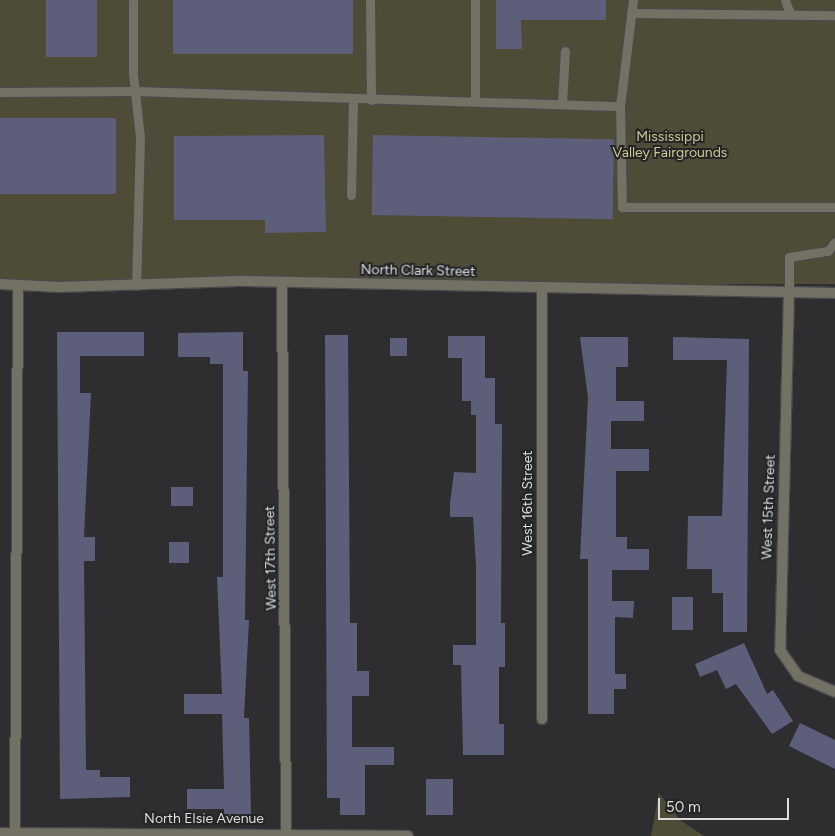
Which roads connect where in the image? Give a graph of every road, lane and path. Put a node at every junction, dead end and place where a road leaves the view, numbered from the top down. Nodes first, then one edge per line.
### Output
1 (133, 0) edge
2 (370, 0) edge
3 (475, 0) edge
4 (633, 0) edge
5 (785, 0) edge
6 (631, 13) junction
7 (790, 14) junction
8 (835, 15) edge
9 (564, 51) dead end
10 (135, 91) junction
11 (0, 92) edge
12 (353, 99) junction
13 (371, 100) junction
14 (475, 101) junction
15 (562, 104) junction
16 (620, 106) junction
17 (351, 195) dead end
18 (835, 208) edge
19 (835, 242) edge
20 (282, 282) junction
21 (0, 284) edge
22 (18, 285) junction
23 (136, 285) junction
24 (542, 287) junction
25 (789, 292) junction
26 (835, 293) edge
27 (835, 692) edge
28 (542, 719) dead end
29 (0, 833) edge
30 (15, 833) junction
31 (286, 834) edge
32 (112, 835) edge
33 (408, 836) edge

1 - 10 lane
2 - 13 lane
3 - 14 lane
4 - 6 lane
5 - 7 lane
6 - 7 lane
6 - 16 lane
7 - 8 lane
9 - 15 lane
10 - 11 lane
10 - 12 lane
10 - 23 lane
12 - 13 lane
12 - 17 lane
13 - 14 lane
14 - 15 lane
15 - 16 lane
16 - 18 lane
19 - 25 lane
20 - 23 street, North Clark Street
20 - 24 street, North Clark Street
20 - 31 street, West 17th Street
21 - 22 street, North Clark Street
22 - 23 street, North Clark Street
22 - 30 street
24 - 25 street, North Clark Street
24 - 28 street, West 16th Street
25 - 26 street, North Clark Street
25 - 27 street, West 15th Street
29 - 30 street, North Elsie Avenue
30 - 32 street, North Elsie Avenue
31 - 32 street, North Elsie Avenue
31 - 33 street, North Elsie Avenue

